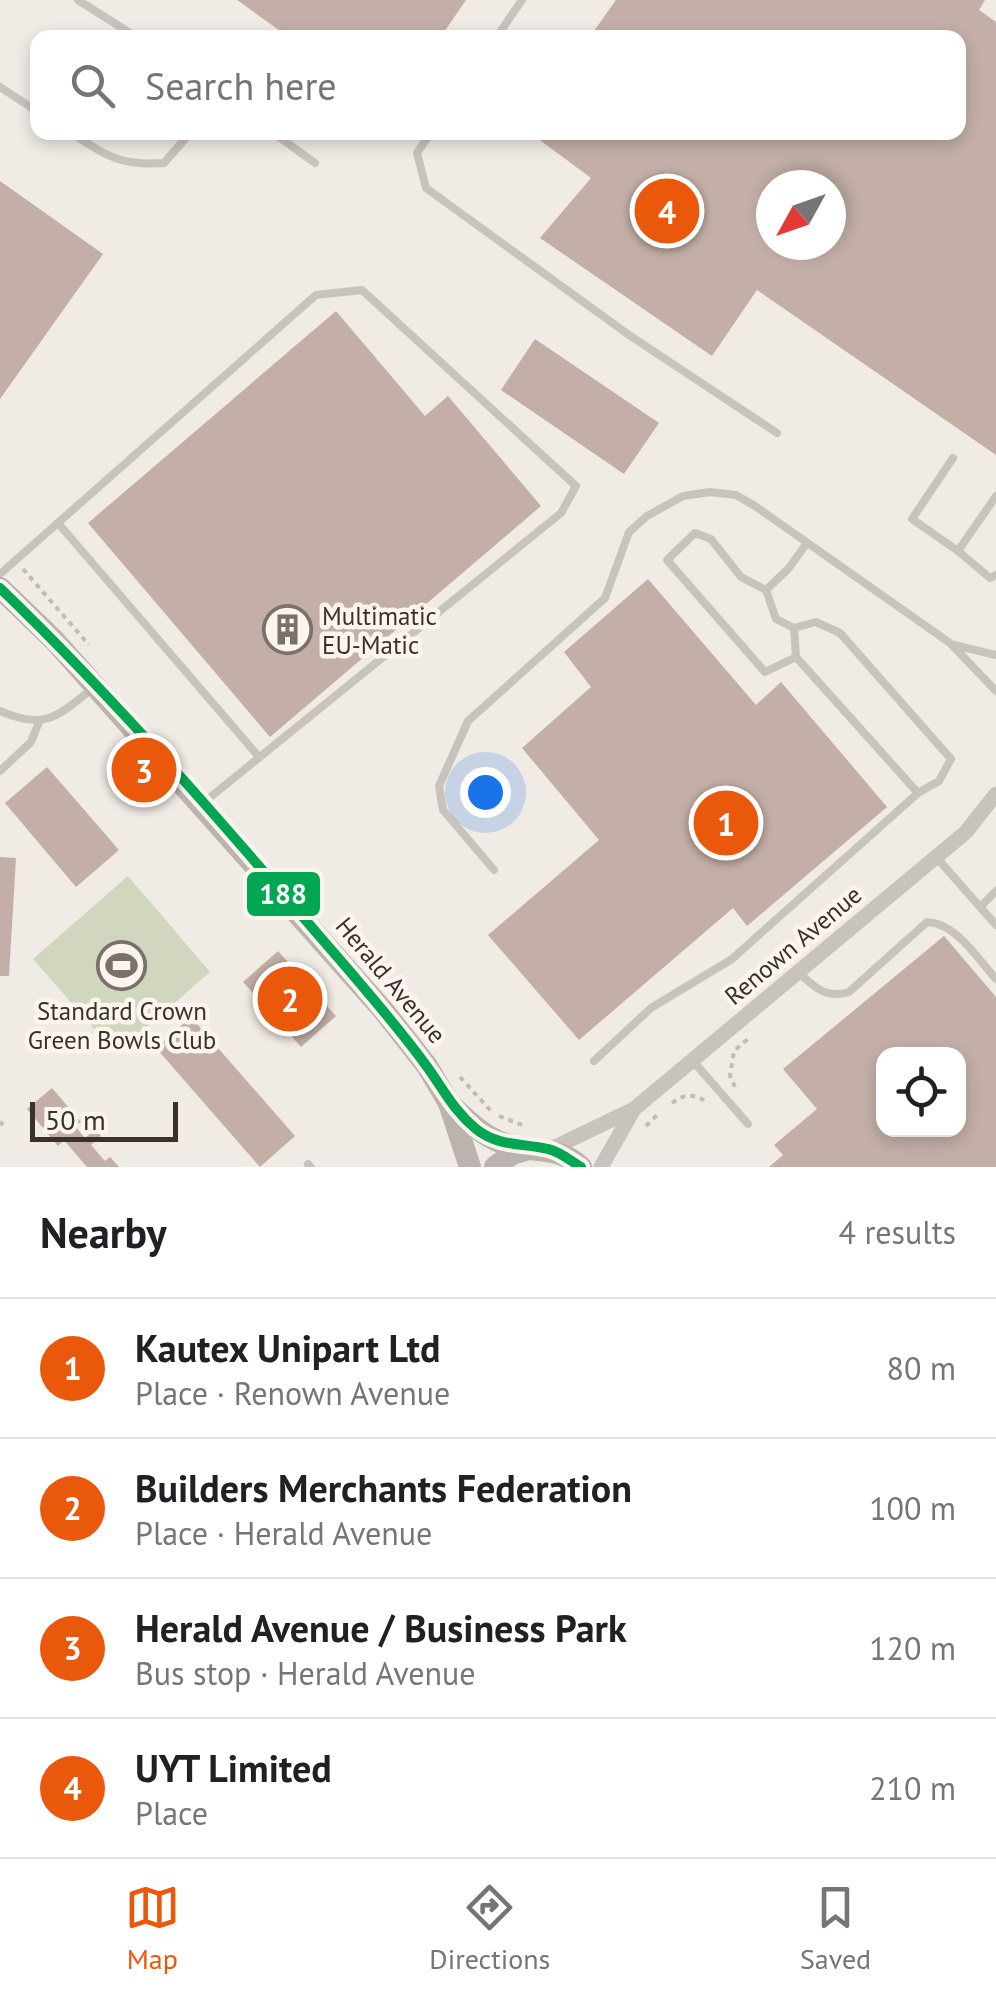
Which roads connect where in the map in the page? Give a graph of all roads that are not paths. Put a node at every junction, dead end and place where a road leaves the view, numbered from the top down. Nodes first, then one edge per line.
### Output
1 (78, 0) edge
2 (522, 0) edge
3 (125, 30) edge
4 (501, 30) edge
5 (0, 87) edge
6 (30, 107) edge
7 (82, 140) edge
8 (184, 140) edge
9 (283, 140) edge
10 (426, 140) edge
11 (315, 162) dead end
12 (777, 433) dead end
13 (953, 458) dead end
14 (996, 496) edge
15 (58, 522) junction
16 (806, 543) junction
17 (958, 551) junction
18 (0, 574) edge
19 (996, 575) edge
20 (0, 588) edge
21 (766, 590) junction
22 (794, 628) junction
23 (950, 643) junction
24 (996, 655) edge
25 (796, 657) junction
26 (94, 687) junction
27 (996, 691) edge
28 (0, 711) edge
29 (39, 722) junction
30 (259, 757) junction
31 (0, 770) edge
32 (918, 793) junction
33 (996, 794) edge
34 (201, 804) junction
35 (996, 809) edge
36 (980, 818) junction
37 (936, 858) junction
38 (494, 870) dead end
39 (996, 891) edge
40 (980, 907) junction
41 (996, 925) edge
42 (800, 974) junction
43 (996, 979) edge
44 (692, 1060) junction
45 (594, 1061) dead end
46 (449, 1103) junction
47 (634, 1109) junction
48 (748, 1124) dead end
49 (540, 1149) junction
50 (470, 1167) edge
51 (495, 1167) edge
52 (581, 1167) edge
53 (601, 1167) edge

1 - 3 lane
2 - 4 lane
5 - 6 lane
7 - 8 lane
9 - 11 lane
10 - 12 lane
13 - 17 lane
14 - 17 lane
15 - 18 lane
15 - 30 lane
15 - 30 lane
16 - 21 lane
16 - 23 lane
16 - 38 lane
17 - 19 lane
20 - 26 main road, Herald Avenue
21 - 22 lane
21 - 25 lane
22 - 25 lane
22 - 32 lane
23 - 24 lane
23 - 27 lane
25 - 32 lane
26 - 29 lane
26 - 34 main road, Herald Avenue
28 - 29 lane
29 - 31 lane
30 - 34 lane
32 - 45 lane
33 - 36 street, Renown Avenue
34 - 46 main road, Herald Avenue
35 - 36 street, Renown Avenue
36 - 37 street, Renown Avenue
37 - 40 lane
37 - 42 street, Renown Avenue
39 - 40 lane
40 - 41 lane
42 - 43 lane
42 - 44 street, Renown Avenue
44 - 47 street, Renown Avenue
44 - 48 lane
46 - 49 main road, Herald Avenue
46 - 50 main road, Herald Avenue
47 - 49 street, Renown Avenue
47 - 53 street, Renown Avenue
49 - 51 main road
49 - 52 main road, Herald Avenue

